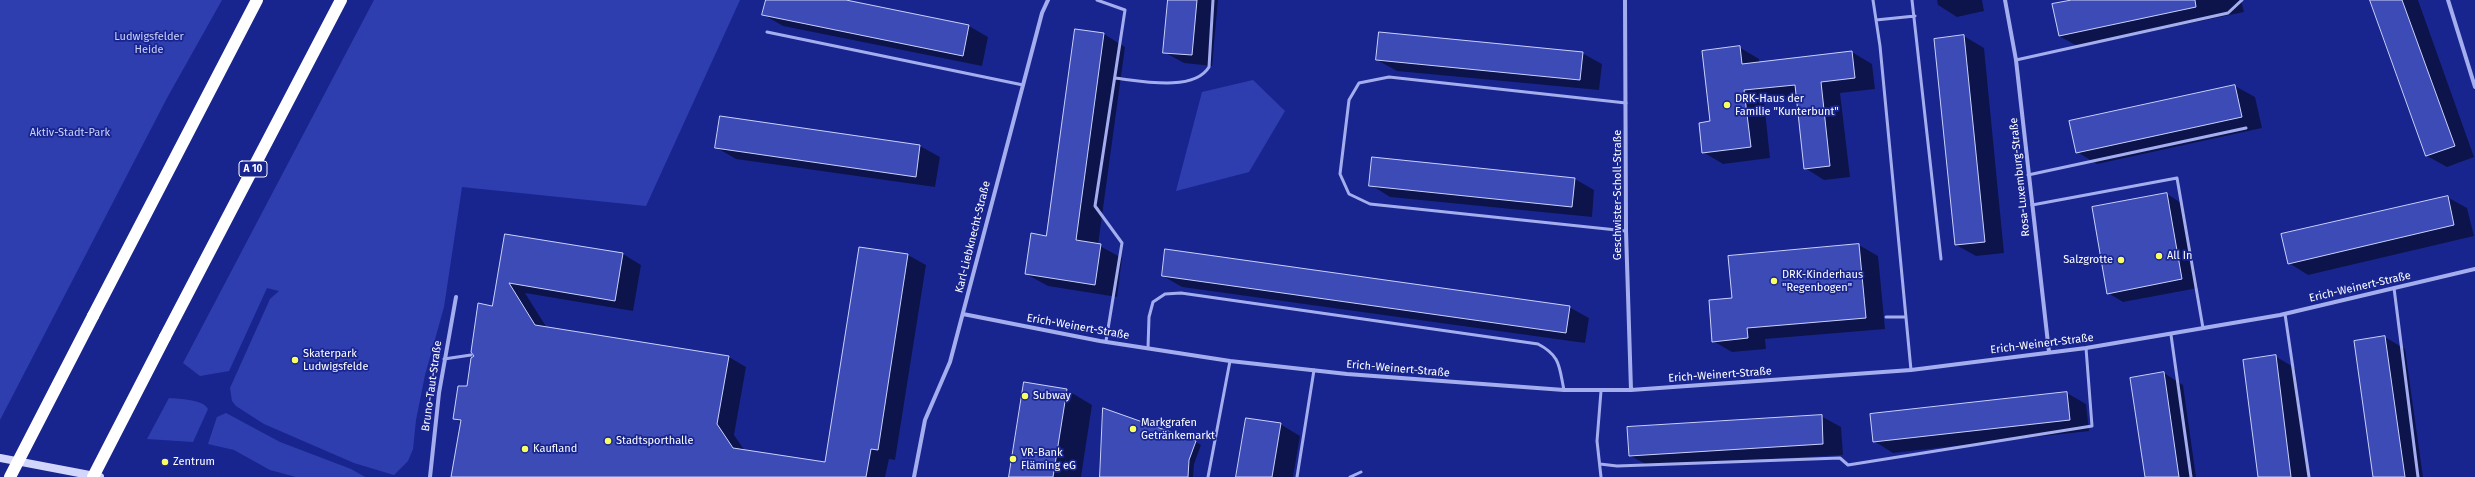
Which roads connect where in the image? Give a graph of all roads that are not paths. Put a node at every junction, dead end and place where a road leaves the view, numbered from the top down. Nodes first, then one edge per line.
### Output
1 (257, 0) edge
2 (341, 0) edge
3 (1048, 0) edge
4 (1097, 0) edge
5 (1213, 0) edge
6 (1625, 0) edge
7 (1873, 0) edge
8 (1912, 0) edge
9 (2006, 0) edge
10 (2242, 0) edge
11 (2448, 0) edge
12 (1915, 16) junction
13 (1876, 20) junction
14 (766, 32) dead end
15 (2016, 60) junction
16 (1115, 78) junction
17 (1023, 85) junction
18 (2475, 87) edge
19 (1626, 103) junction
20 (2246, 128) dead end
21 (2028, 175) junction
22 (2032, 205) junction
23 (1626, 231) junction
24 (1941, 260) dead end
25 (2475, 269) edge
26 (2394, 288) junction
27 (456, 297) dead end
28 (963, 314) junction
29 (2285, 314) junction
30 (1886, 316) dead end
31 (1906, 317) junction
32 (2203, 329) junction
33 (2171, 335) junction
34 (1106, 342) junction
35 (1148, 348) junction
36 (2086, 348) junction
37 (2049, 352) junction
38 (471, 355) dead end
39 (444, 359) junction
40 (1230, 361) junction
41 (1314, 370) junction
42 (1911, 370) junction
43 (1564, 390) junction
44 (1631, 390) junction
45 (1601, 391) junction
46 (0, 458) edge
47 (1600, 464) junction
48 (1361, 472) dead end
49 (10, 477) edge
50 (93, 477) edge
51 (100, 477) edge
52 (430, 477) edge
53 (914, 477) edge
54 (1208, 477) edge
55 (1297, 477) edge
56 (1350, 477) edge
57 (1601, 477) edge
58 (2191, 477) edge
59 (2309, 477) edge
60 (2418, 477) edge

1 - 49 highway, bridge
2 - 50 highway, A 10, bridge
3 - 17 street, Karl-Liebknecht-Straße
4 - 16 lane
5 - 16 lane
6 - 19 street, Geschwister-Scholl-Straße
7 - 13 lane
8 - 12 lane
9 - 15 street, Rosa-Luxemburg-Straße
10 - 15 lane
11 - 18 street
12 - 13 lane
12 - 24 lane
13 - 31 lane
14 - 17 lane
15 - 21 street, Rosa-Luxemburg-Straße
16 - 34 lane
17 - 28 street, Karl-Liebknecht-Straße
19 - 23 street, Geschwister-Scholl-Straße
19 - 23 lane
20 - 21 lane
21 - 22 street, Rosa-Luxemburg-Straße
22 - 32 lane
22 - 37 street, Rosa-Luxemburg-Straße
23 - 44 street, Geschwister-Scholl-Straße
25 - 26 street, Erich-Weinert-Straße
26 - 29 street, Erich-Weinert-Straße
26 - 60 lane
27 - 39 street, Bruno-Taut-Straße
28 - 34 street, Erich-Weinert-Straße
28 - 53 street, Karl-Liebknecht-Straße
29 - 32 street, Erich-Weinert-Straße
29 - 59 lane
30 - 31 lane
31 - 42 lane
32 - 33 street, Erich-Weinert-Straße
33 - 36 street, Erich-Weinert-Straße
33 - 58 lane
34 - 35 street, Erich-Weinert-Straße
35 - 40 street, Erich-Weinert-Straße
35 - 43 lane
36 - 37 street, Erich-Weinert-Straße
36 - 47 lane
37 - 42 street, Erich-Weinert-Straße
38 - 39 lane
39 - 52 street, Bruno-Taut-Straße
40 - 41 street, Erich-Weinert-Straße
40 - 54 lane
41 - 43 street, Erich-Weinert-Straße
41 - 55 lane
42 - 44 street, Erich-Weinert-Straße
43 - 45 street, Erich-Weinert-Straße
44 - 45 street, Erich-Weinert-Straße
45 - 47 lane
46 - 51 main road
47 - 57 lane
48 - 56 lane

